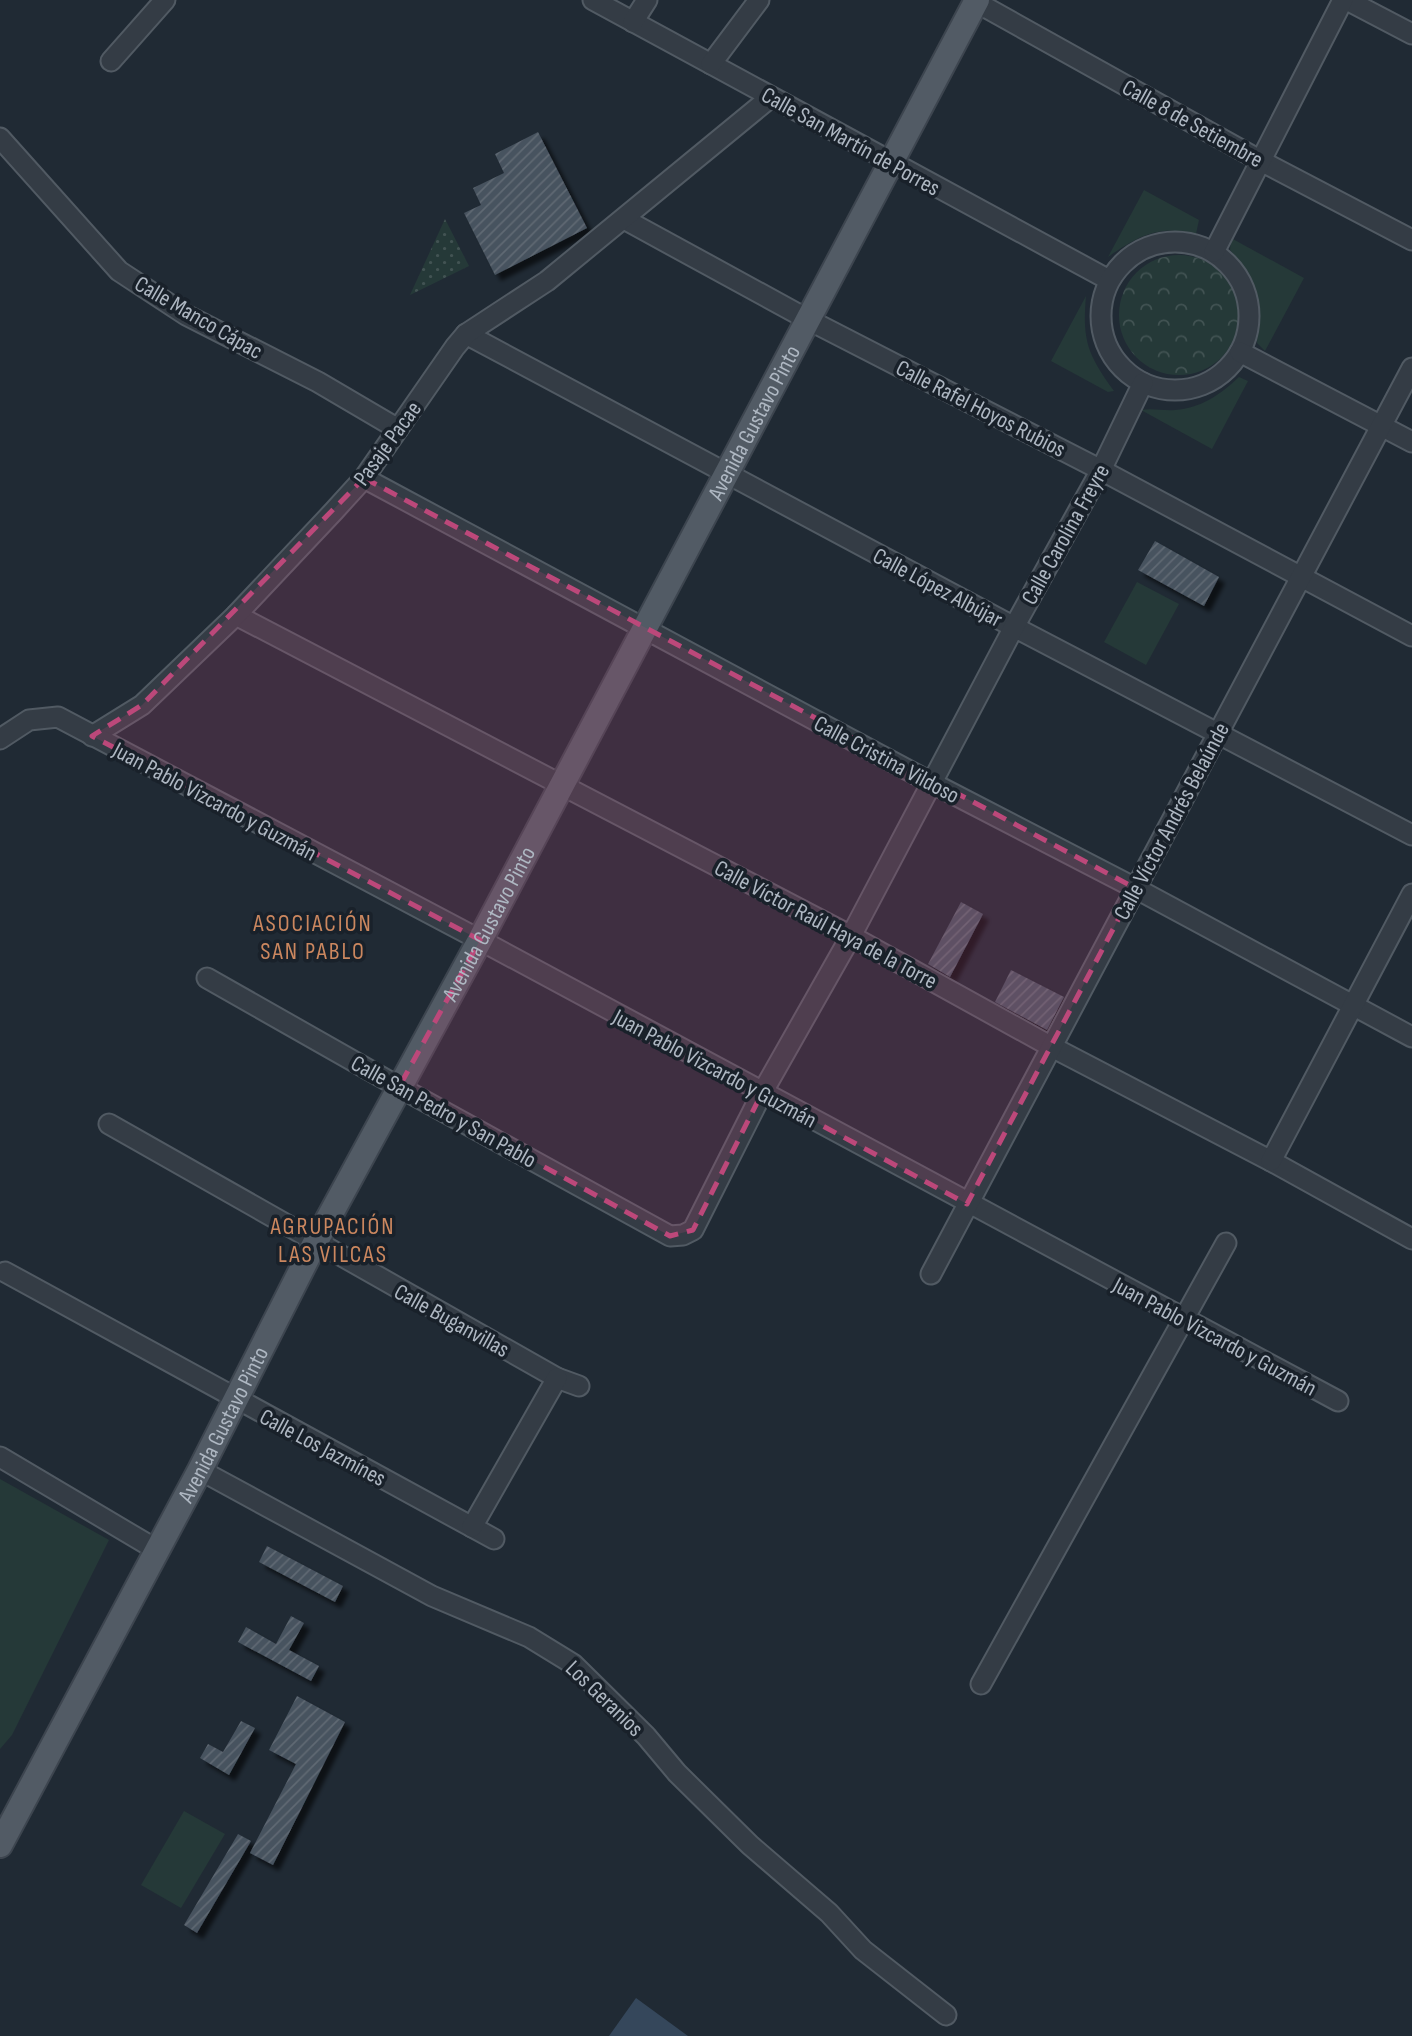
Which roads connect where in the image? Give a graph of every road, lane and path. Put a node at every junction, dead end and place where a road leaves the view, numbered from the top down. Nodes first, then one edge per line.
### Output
1 (165, 0) edge
2 (593, 0) edge
3 (647, 0) edge
4 (759, 0) edge
5 (1345, 0) edge
6 (976, 1) edge
7 (632, 22) junction
8 (1412, 34) edge
9 (111, 61) dead end
10 (711, 64) junction
11 (771, 97) junction
12 (3, 149) edge
13 (1261, 161) junction
14 (890, 163) junction
15 (624, 219) junction
16 (1412, 240) edge
17 (1214, 253) junction
18 (1109, 280) junction
19 (807, 319) junction
20 (466, 334) junction
21 (1240, 352) junction
22 (1412, 368) edge
23 (1143, 383) junction
24 (1381, 426) junction
25 (398, 429) junction
26 (1412, 442) edge
27 (1101, 470) junction
28 (726, 474) junction
29 (364, 478) junction
30 (1300, 577) junction
31 (236, 615) junction
32 (1014, 627) junction
33 (645, 629) junction
34 (1412, 636) edge
35 (1217, 733) junction
36 (92, 736) junction
37 (0, 738) edge
38 (932, 783) junction
39 (562, 785) junction
40 (1412, 835) edge
41 (1135, 888) junction
42 (1412, 894) edge
43 (851, 936) junction
44 (480, 940) junction
45 (207, 978) dead end
46 (1354, 1006) junction
47 (1412, 1037) edge
48 (1050, 1046) junction
49 (399, 1087) junction
50 (762, 1093) junction
51 (109, 1124) dead end
52 (1271, 1161) junction
53 (968, 1204) junction
54 (683, 1235) joint
55 (1412, 1239) edge
56 (315, 1243) junction
57 (1226, 1243) dead end
58 (5, 1272) dead end
59 (931, 1274) dead end
60 (1184, 1320) junction
61 (557, 1378) junction
62 (579, 1386) dead end
63 (236, 1400) junction
64 (1338, 1401) dead end
65 (0, 1457) edge
66 (200, 1469) junction
67 (471, 1527) junction
68 (494, 1539) dead end
69 (157, 1550) junction
70 (981, 1684) dead end
71 (0, 1845) edge
72 (946, 2015) dead end

1 - 9 street
2 - 7 street, Calle San Martín de Porres
3 - 7 street
4 - 10 street
5 - 8 street
5 - 13 street
6 - 13 street, Calle 8 de Setiembre
6 - 14 main road, Avenida Gustavo Pinto
7 - 10 street, Calle San Martín de Porres
10 - 11 street, Calle San Martín de Porres
11 - 14 street, Calle San Martín de Porres
11 - 15 street, Pasaje Pacae
12 - 25 street, Calle Manco Cápac
13 - 16 street, Calle 8 de Setiembre
13 - 17 street
14 - 18 street, Calle San Martín de Porres
14 - 19 main road, Avenida Gustavo Pinto
15 - 19 street, Calle Rafel Hoyos Rubios
15 - 20 street, Pasaje Pacae
17 - 18 street
17 - 21 street
18 - 23 street
19 - 27 street, Calle Rafel Hoyos Rubios
19 - 28 main road, Avenida Gustavo Pinto
20 - 25 street, Pasaje Pacae
20 - 28 street, Calle López Albújar
21 - 23 street
21 - 24 street
22 - 24 street, Calle Víctor Andrés Belaúnde
23 - 27 street, Calle Carolina Freyre
24 - 26 street
24 - 30 street, Calle Víctor Andrés Belaúnde
25 - 29 street, Pasaje Pacae
27 - 30 street, Calle Rafel Hoyos Rubios
27 - 32 street, Calle Carolina Freyre
28 - 32 street, Calle López Albújar
28 - 33 main road, Avenida Gustavo Pinto
29 - 31 street, Pasaje Pacae
29 - 33 street, Calle Cristina Vildoso
30 - 34 street, Calle Rafel Hoyos Rubios
30 - 35 street, Calle Víctor Andrés Belaúnde
31 - 36 street, Pasaje Pacae
31 - 39 street, Calle Víctor Raúl Haya de la Torre
32 - 35 street, Calle López Albújar
32 - 38 street, Calle Carolina Freyre
33 - 38 street, Calle Cristina Vildoso
33 - 39 main road, Avenida Gustavo Pinto
35 - 40 street, Calle López Albújar
35 - 41 street, Calle Víctor Andrés Belaúnde
36 - 37 street
36 - 44 street, Juan Pablo Vizcardo y Guzmán
38 - 41 street, Calle Cristina Vildoso
38 - 43 street, Calle Carolina Freyre
39 - 43 street, Calle Víctor Raúl Haya de la Torre
39 - 44 main road, Avenida Gustavo Pinto
41 - 46 street, Calle Cristina Vildoso
41 - 48 street, Calle Víctor Andrés Belaúnde
42 - 46 street
43 - 48 street, Calle Víctor Raúl Haya de la Torre
43 - 50 street, Calle Carolina Freyre
44 - 49 main road, Avenida Gustavo Pinto
44 - 50 street, Juan Pablo Vizcardo y Guzmán
45 - 49 street, Calle San Pedro y San Pablo
46 - 47 street, Calle Cristina Vildoso
46 - 52 street
48 - 52 street, Calle Víctor Raúl Haya de la Torre
48 - 53 street, Calle Víctor Andrés Belaúnde
49 - 54 street, Calle San Pedro y San Pablo
49 - 56 main road, Avenida Gustavo Pinto
50 - 53 street, Juan Pablo Vizcardo y Guzmán
50 - 54 street, Calle Carolina Freyre
51 - 56 street, Calle Buganvillas
52 - 55 street, Calle Víctor Raúl Haya de la Torre
53 - 59 street, Calle Víctor Andrés Belaúnde
53 - 60 street, Juan Pablo Vizcardo y Guzmán
56 - 61 street, Calle Buganvillas
56 - 63 main road, Avenida Gustavo Pinto
57 - 60 street
58 - 63 street, Calle Los Jazmínes
60 - 64 street, Juan Pablo Vizcardo y Guzmán
60 - 70 street
61 - 62 street, Calle Buganvillas
61 - 67 street
63 - 66 main road, Avenida Gustavo Pinto
63 - 67 street, Calle Los Jazmínes
65 - 69 street
66 - 69 main road, Avenida Gustavo Pinto
66 - 72 street, Los Geranios
67 - 68 street, Calle Los Jazmínes
69 - 71 main road, Avenida Gustavo Pinto

